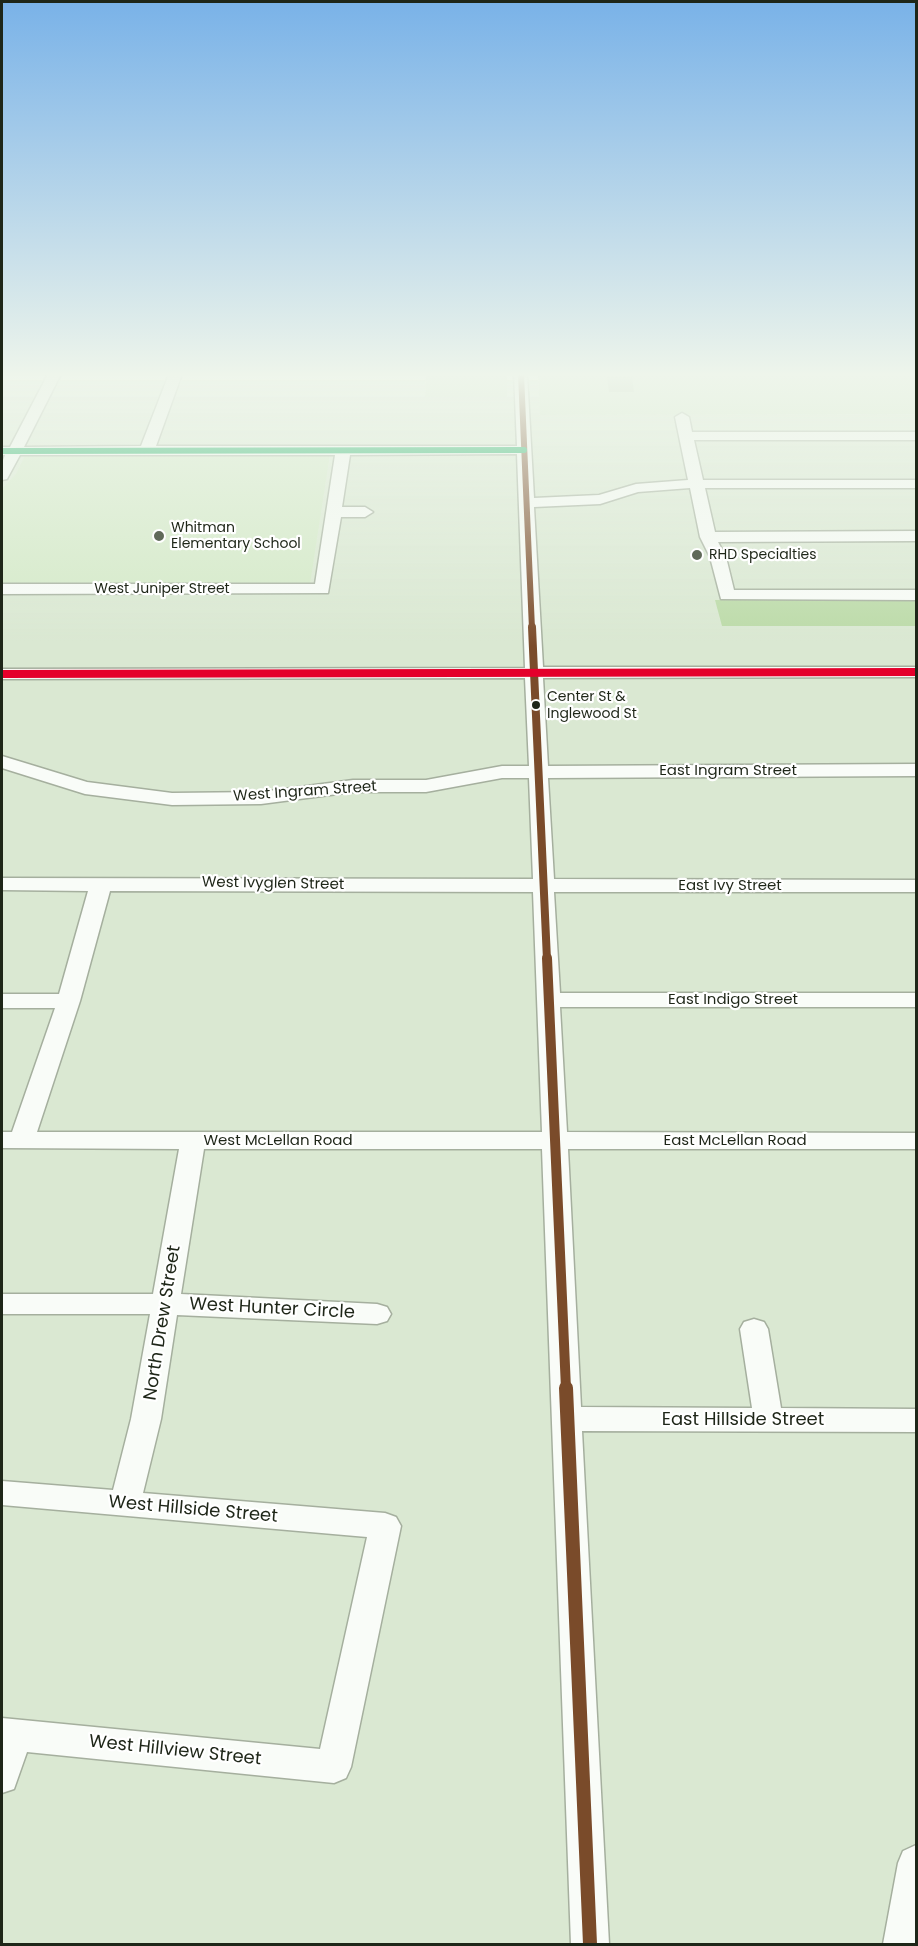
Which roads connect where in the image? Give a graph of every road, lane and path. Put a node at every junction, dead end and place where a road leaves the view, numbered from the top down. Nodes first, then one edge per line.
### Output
1 (341, 465) edge
2 (525, 465) edge
3 (693, 465) edge
4 (697, 484) junction
5 (916, 484) edge
6 (527, 503) junction
7 (334, 512) junction
8 (365, 512) dead end
9 (916, 536) edge
10 (708, 537) junction
11 (2, 589) edge
12 (916, 595) edge
13 (534, 672) junction
14 (916, 672) edge
15 (2, 674) edge
16 (2, 762) edge
17 (916, 770) edge
18 (539, 771) junction
19 (101, 883) junction
20 (2, 884) edge
21 (544, 886) junction
22 (916, 886) edge
23 (549, 1000) junction
24 (916, 1000) edge
25 (2, 1001) edge
26 (69, 1001) junction
27 (12, 1140) edge
28 (193, 1140) junction
29 (916, 1141) edge
30 (555, 1142) junction
31 (2, 1304) edge
32 (166, 1304) junction
33 (378, 1314) dead end
34 (754, 1329) dead end
35 (569, 1419) junction
36 (768, 1420) junction
37 (916, 1420) edge
38 (2, 1493) edge
39 (125, 1504) junction
40 (8, 1735) edge
41 (334, 1767) joint
42 (2, 1777) edge
43 (916, 1863) edge
44 (590, 1944) edge
45 (902, 1944) edge

1 - 7 street
2 - 6 street
3 - 4 street
4 - 5 street
4 - 6 street
4 - 10 street
6 - 13 street
7 - 8 street
7 - 11 street, West Juniper Street
9 - 10 street
10 - 12 street
13 - 14 street
13 - 15 street
13 - 18 street
16 - 18 street, West Ingram Street
17 - 18 street, East Ingram Street
18 - 21 street
19 - 20 street, West Ivyglen Street
19 - 21 street, West Ivyglen Street
19 - 26 street
21 - 22 street, East Ivy Street
21 - 23 street
23 - 24 street, East Indigo Street
23 - 30 street
25 - 26 street
26 - 27 street
27 - 28 street, West McLellan Road
28 - 30 street, West McLellan Road
28 - 32 street, North Drew Street
29 - 30 street, East McLellan Road
30 - 35 street
31 - 32 street, West Hunter Circle
32 - 33 street, West Hunter Circle
32 - 39 street, North Drew Street
34 - 36 street
35 - 36 street, East Hillside Street
35 - 44 street
36 - 37 street, East Hillside Street
38 - 39 street, West Hillside Street
39 - 41 street, West Hillside Street
40 - 41 street, West Hillview Street
40 - 42 street, West Hillview Street
43 - 45 street

